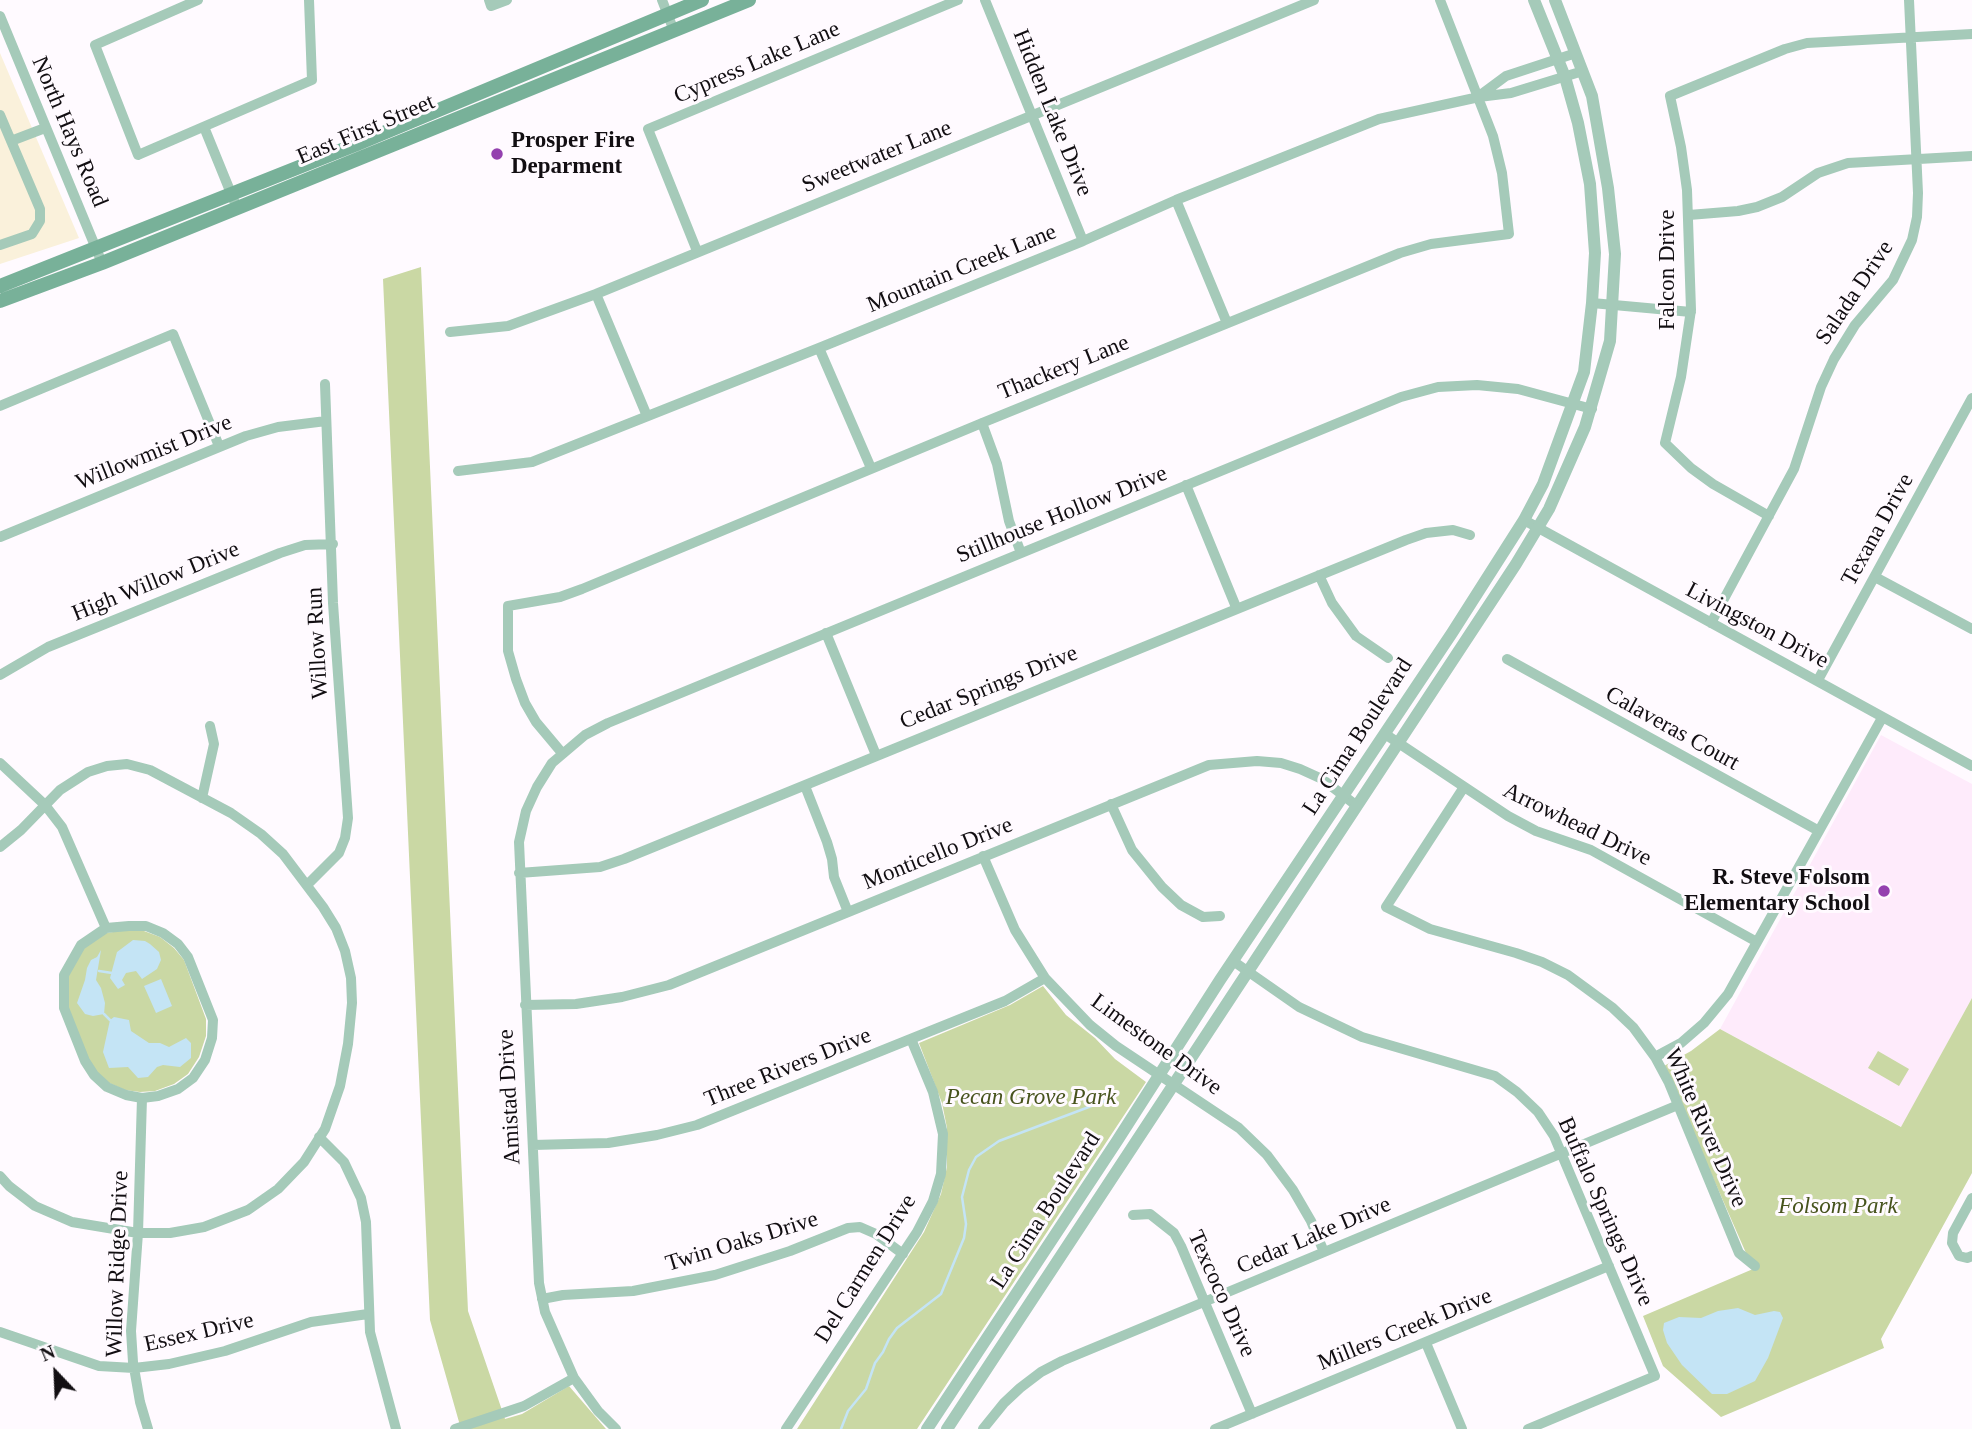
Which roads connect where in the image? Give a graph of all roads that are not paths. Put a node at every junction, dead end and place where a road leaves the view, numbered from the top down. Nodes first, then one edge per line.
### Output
1 (198, 0) edge
2 (309, 0) edge
3 (507, 0) edge
4 (702, 0) edge
5 (749, 0) edge
6 (958, 0) edge
7 (985, 0) edge
8 (1314, 0) edge
9 (1440, 0) edge
10 (1534, 0) edge
11 (1555, 0) edge
12 (1909, 0) edge
13 (490, 3) edge
14 (682, 4) edge
15 (665, 7) edge
16 (0, 16) edge
17 (691, 24) junction
18 (674, 31) junction
19 (1972, 34) edge
20 (1910, 37) junction
21 (1576, 53) junction
22 (1558, 59) junction
23 (1583, 71) junction
24 (515, 76) junction
25 (1565, 77) junction
26 (521, 91) junction
27 (1479, 96) junction
28 (463, 106) junction
29 (0, 115) edge
30 (1032, 115) junction
31 (204, 127) junction
32 (45, 128) junction
33 (11, 141) junction
34 (1972, 156) edge
35 (1917, 158) junction
36 (1176, 200) junction
37 (234, 201) junction
38 (1689, 215) junction
39 (1083, 241) junction
40 (0, 245) edge
41 (698, 251) junction
42 (99, 256) junction
43 (0, 286) edge
44 (596, 294) junction
45 (0, 301) edge
46 (1592, 303) junction
47 (1610, 304) junction
48 (1691, 312) junction
49 (1227, 323) junction
50 (450, 332) dead end
51 (819, 348) junction
52 (325, 384) dead end
53 (1972, 398) edge
54 (1573, 403) junction
55 (0, 406) edge
56 (1592, 409) junction
57 (647, 416) junction
58 (326, 421) junction
59 (982, 423) junction
60 (219, 446) junction
61 (872, 468) junction
62 (458, 471) dead end
63 (1186, 485) junction
64 (1769, 516) junction
65 (1524, 520) junction
66 (1538, 527) junction
67 (1471, 535) dead end
68 (0, 537) edge
69 (333, 544) junction
70 (1021, 553) junction
71 (1319, 575) junction
72 (1875, 577) junction
73 (1236, 607) junction
74 (1711, 623) junction
75 (1972, 629) edge
76 (826, 633) junction
77 (1388, 658) dead end
78 (1507, 659) dead end
79 (0, 675) edge
80 (1818, 680) junction
81 (1882, 718) junction
82 (210, 726) dead end
83 (1385, 733) junction
84 (1398, 743) junction
85 (562, 753) junction
86 (876, 755) junction
87 (0, 763) edge
88 (1972, 766) edge
89 (805, 786) junction
90 (1464, 787) junction
91 (1344, 794) junction
92 (202, 798) junction
93 (1111, 804) junction
94 (45, 805) junction
95 (1357, 806) junction
96 (1819, 831) junction
97 (0, 847) edge
98 (983, 856) junction
99 (519, 873) junction
100 (307, 885) junction
101 (848, 912) junction
102 (1220, 916) dead end
103 (106, 928) junction
104 (1757, 942) junction
105 (1233, 961) junction
106 (1248, 972) junction
107 (1045, 978) junction
108 (525, 1005) junction
109 (911, 1039) junction
110 (1655, 1056) junction
111 (1159, 1076) junction
112 (1175, 1083) junction
113 (142, 1098) junction
114 (1678, 1105) junction
115 (319, 1138) junction
116 (533, 1145) junction
117 (1563, 1154) junction
118 (0, 1175) edge
119 (1972, 1198) edge
120 (1133, 1215) dead end
121 (138, 1233) junction
122 (1324, 1252) junction
123 (903, 1254) junction
124 (1972, 1256) edge
125 (1609, 1266) junction
126 (1755, 1266) dead end
127 (542, 1299) junction
128 (1206, 1302) junction
129 (368, 1314) junction
130 (0, 1332) edge
131 (1426, 1343) junction
132 (134, 1368) junction
133 (574, 1377) junction
134 (1252, 1413) junction
135 (148, 1429) edge
136 (396, 1429) edge
137 (455, 1429) edge
138 (616, 1429) edge
139 (786, 1429) edge
140 (927, 1429) edge
141 (947, 1429) edge
142 (984, 1429) edge
143 (1215, 1429) edge
144 (1462, 1429) edge
145 (1528, 1429) edge

1 - 31 street
2 - 31 street
3 - 13 street
4 - 14 main road, East First Street
5 - 17 main road, East First Street
6 - 41 street, Cypress Lake Lane
7 - 30 street, Hidden Lake Drive
8 - 30 street, Sweetwater Lane
9 - 27 street
10 - 22 street, La Cima Boulevard
11 - 21 street, La Cima Boulevard
12 - 20 street, Salada Drive
14 - 15 main road, East First Street
14 - 17 street
15 - 18 street
15 - 24 main road, East First Street
16 - 32 street, North Hays Road
17 - 18 main road, East First Street
18 - 26 main road, East First Street
19 - 20 street
20 - 35 street, Salada Drive
20 - 38 street, Falcon Drive
21 - 22 street, Mountain Creek Lane
21 - 23 street, La Cima Boulevard
22 - 25 street, La Cima Boulevard
22 - 27 street, Mountain Creek Lane
23 - 25 street, Mountain Creek Lane
23 - 47 street, La Cima Boulevard
24 - 26 main road
24 - 28 main road, East First Street
25 - 27 street, Mountain Creek Lane
25 - 46 street, La Cima Boulevard
26 - 28 main road, East First Street
27 - 36 street, Mountain Creek Lane
27 - 49 street, Thackery Lane
28 - 37 main road, East First Street
29 - 33 street
30 - 39 street, Hidden Lake Drive
30 - 41 street, Sweetwater Lane
31 - 37 street
32 - 33 street
32 - 42 street, North Hays Road
33 - 40 street
34 - 35 street
35 - 38 street
35 - 64 street, Salada Drive
36 - 39 street, Mountain Creek Lane
36 - 49 street
37 - 42 main road, East First Street
38 - 48 street, Falcon Drive
39 - 51 street, Mountain Creek Lane
41 - 44 street, Sweetwater Lane
42 - 43 main road, East First Street
42 - 45 main road, East First Street
44 - 50 street, Sweetwater Lane
44 - 57 street
46 - 47 street
46 - 54 street, La Cima Boulevard
47 - 48 street
47 - 56 street, La Cima Boulevard
48 - 64 street, Falcon Drive
49 - 59 street, Thackery Lane
51 - 57 street, Mountain Creek Lane
51 - 61 street
52 - 58 street, Willow Run
53 - 72 street, Texana Drive
54 - 56 street, Stillhouse Hollow Drive
54 - 63 street, Stillhouse Hollow Drive
54 - 65 street, La Cima Boulevard
55 - 60 street
56 - 66 street, La Cima Boulevard
57 - 62 street, Mountain Creek Lane
58 - 60 street, Willowmist Drive
58 - 69 street, Willow Run
59 - 61 street, Thackery Lane
59 - 70 street
60 - 68 street, Willowmist Drive
61 - 85 street, Thackery Lane
63 - 70 street, Stillhouse Hollow Drive
63 - 73 street
64 - 74 street, Salada Drive
65 - 66 street, Livingston Drive
65 - 83 street, La Cima Boulevard
66 - 74 street, Livingston Drive
66 - 84 street, La Cima Boulevard
67 - 71 street, Cedar Springs Drive
69 - 79 street, High Willow Drive
69 - 100 street, Willow Run
70 - 76 street, Stillhouse Hollow Drive
71 - 73 street, Cedar Springs Drive
71 - 77 street
72 - 75 street
72 - 80 street, Texana Drive
73 - 86 street, Cedar Springs Drive
74 - 80 street, Livingston Drive
76 - 85 street, Stillhouse Hollow Drive
76 - 86 street
78 - 96 street, Calaveras Court
80 - 81 street, Livingston Drive
81 - 88 street, Livingston Drive
81 - 96 street
82 - 92 street
83 - 84 street, Arrowhead Drive
83 - 91 street, La Cima Boulevard
84 - 90 street, Arrowhead Drive
84 - 95 street, La Cima Boulevard
85 - 99 street, Amistad Drive
86 - 89 street, Cedar Springs Drive
87 - 94 street
89 - 99 street, Cedar Springs Drive
89 - 101 street
90 - 104 street, Arrowhead Drive
90 - 110 street, White River Drive
91 - 93 street, Monticello Drive
91 - 95 street, Monticello Drive
91 - 105 street, La Cima Boulevard
92 - 94 street
92 - 100 street
93 - 98 street, Monticello Drive
93 - 102 street
94 - 97 street
94 - 103 street
95 - 106 street, La Cima Boulevard
96 - 104 street
98 - 101 street, Monticello Drive
98 - 107 street, Limestone Drive
99 - 108 street, Amistad Drive
100 - 115 street
101 - 108 street, Monticello Drive
103 - 113 street
103 - 113 street
104 - 110 street
105 - 106 street, Buffalo Springs Drive
105 - 111 street, La Cima Boulevard
106 - 112 street, La Cima Boulevard
106 - 117 street, Buffalo Springs Drive
107 - 109 street, Three Rivers Drive
107 - 111 street, Limestone Drive
108 - 116 street, Amistad Drive
109 - 116 street, Three Rivers Drive
109 - 123 street, Del Carmen Drive
110 - 114 street, White River Drive
111 - 112 street, Limestone Drive
111 - 140 street, La Cima Boulevard
112 - 122 street, Limestone Drive
112 - 141 street, La Cima Boulevard
113 - 121 street, Willow Ridge Drive
114 - 117 street, Cedar Lake Drive
114 - 126 street, White River Drive
115 - 121 street
115 - 129 street
116 - 127 street, Amistad Drive
117 - 122 street, Cedar Lake Drive
117 - 125 street, Buffalo Springs Drive
118 - 121 street
119 - 124 street
120 - 128 street, Texcoco Drive
121 - 132 street, Willow Ridge Drive
122 - 128 street, Cedar Lake Drive
123 - 127 street, Twin Oaks Drive
123 - 139 street, Del Carmen Drive
125 - 131 street, Millers Creek Drive
125 - 145 street, Buffalo Springs Drive
127 - 133 street, Amistad Drive
128 - 134 street, Texcoco Drive
128 - 142 street, Cedar Lake Drive
129 - 132 street, Essex Drive
129 - 136 street
130 - 132 street, Essex Drive
131 - 134 street, Millers Creek Drive
131 - 144 street
132 - 135 street, Willow Ridge Drive
133 - 137 street
133 - 138 street, Amistad Drive
134 - 143 street, Millers Creek Drive

